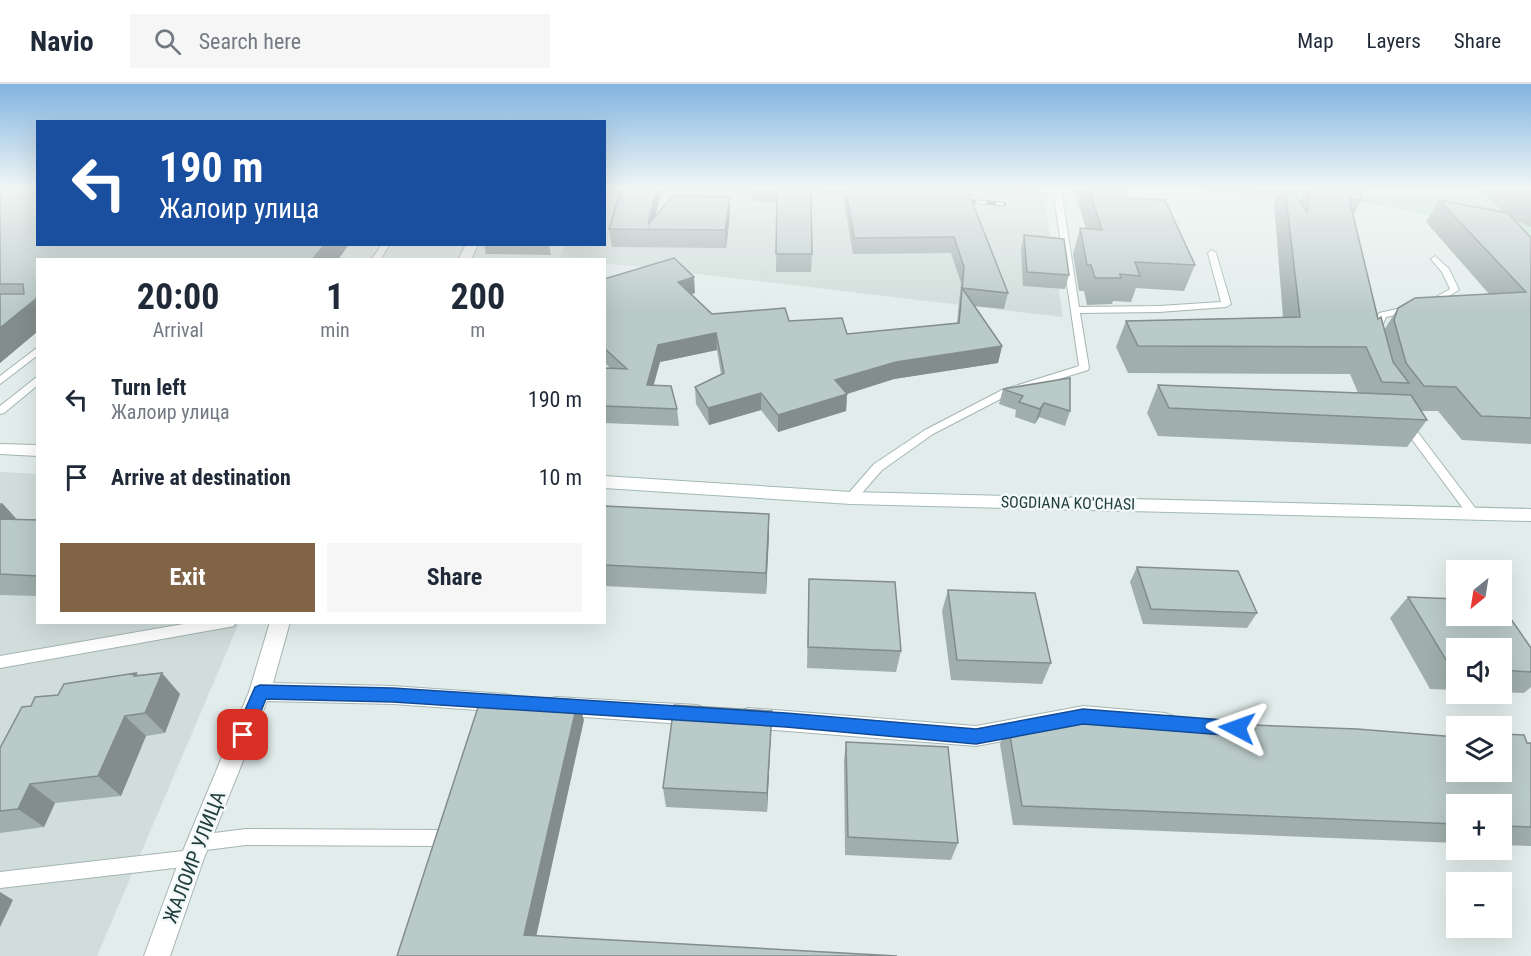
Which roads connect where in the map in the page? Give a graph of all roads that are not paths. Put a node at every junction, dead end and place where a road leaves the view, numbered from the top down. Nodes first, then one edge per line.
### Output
1 (1063, 230) edge
2 (1212, 253) dead end
3 (1435, 259) dead end
4 (1075, 310) junction
5 (1372, 344) edge
6 (36, 352) edge
7 (0, 381) edge
8 (36, 381) edge
9 (0, 411) edge
10 (1402, 417) edge
11 (0, 449) edge
12 (36, 451) edge
13 (606, 482) edge
14 (851, 498) junction
15 (1472, 512) junction
16 (1531, 515) edge
17 (218, 624) edge
18 (279, 624) edge
19 (0, 662) edge
20 (260, 692) junction
21 (1188, 724) edge
22 (440, 838) edge
23 (195, 851) junction
24 (0, 880) edge
25 (157, 956) edge

1 - 4 lane
2 - 4 lane
3 - 5 lane
4 - 14 lane
6 - 7 lane
8 - 9 lane
10 - 15 lane
11 - 12 street
13 - 14 street, SOGDIANA KO'CHASI
14 - 15 street, SOGDIANA KO'CHASI
15 - 16 street, SOGDIANA KO'CHASI
17 - 19 lane
18 - 20 street, ЖАЛОИР УЛИЦА
20 - 21 street
20 - 23 street, ЖАЛОИР УЛИЦА
22 - 23 lane
23 - 24 lane
23 - 25 street, ЖАЛОИР УЛИЦА

